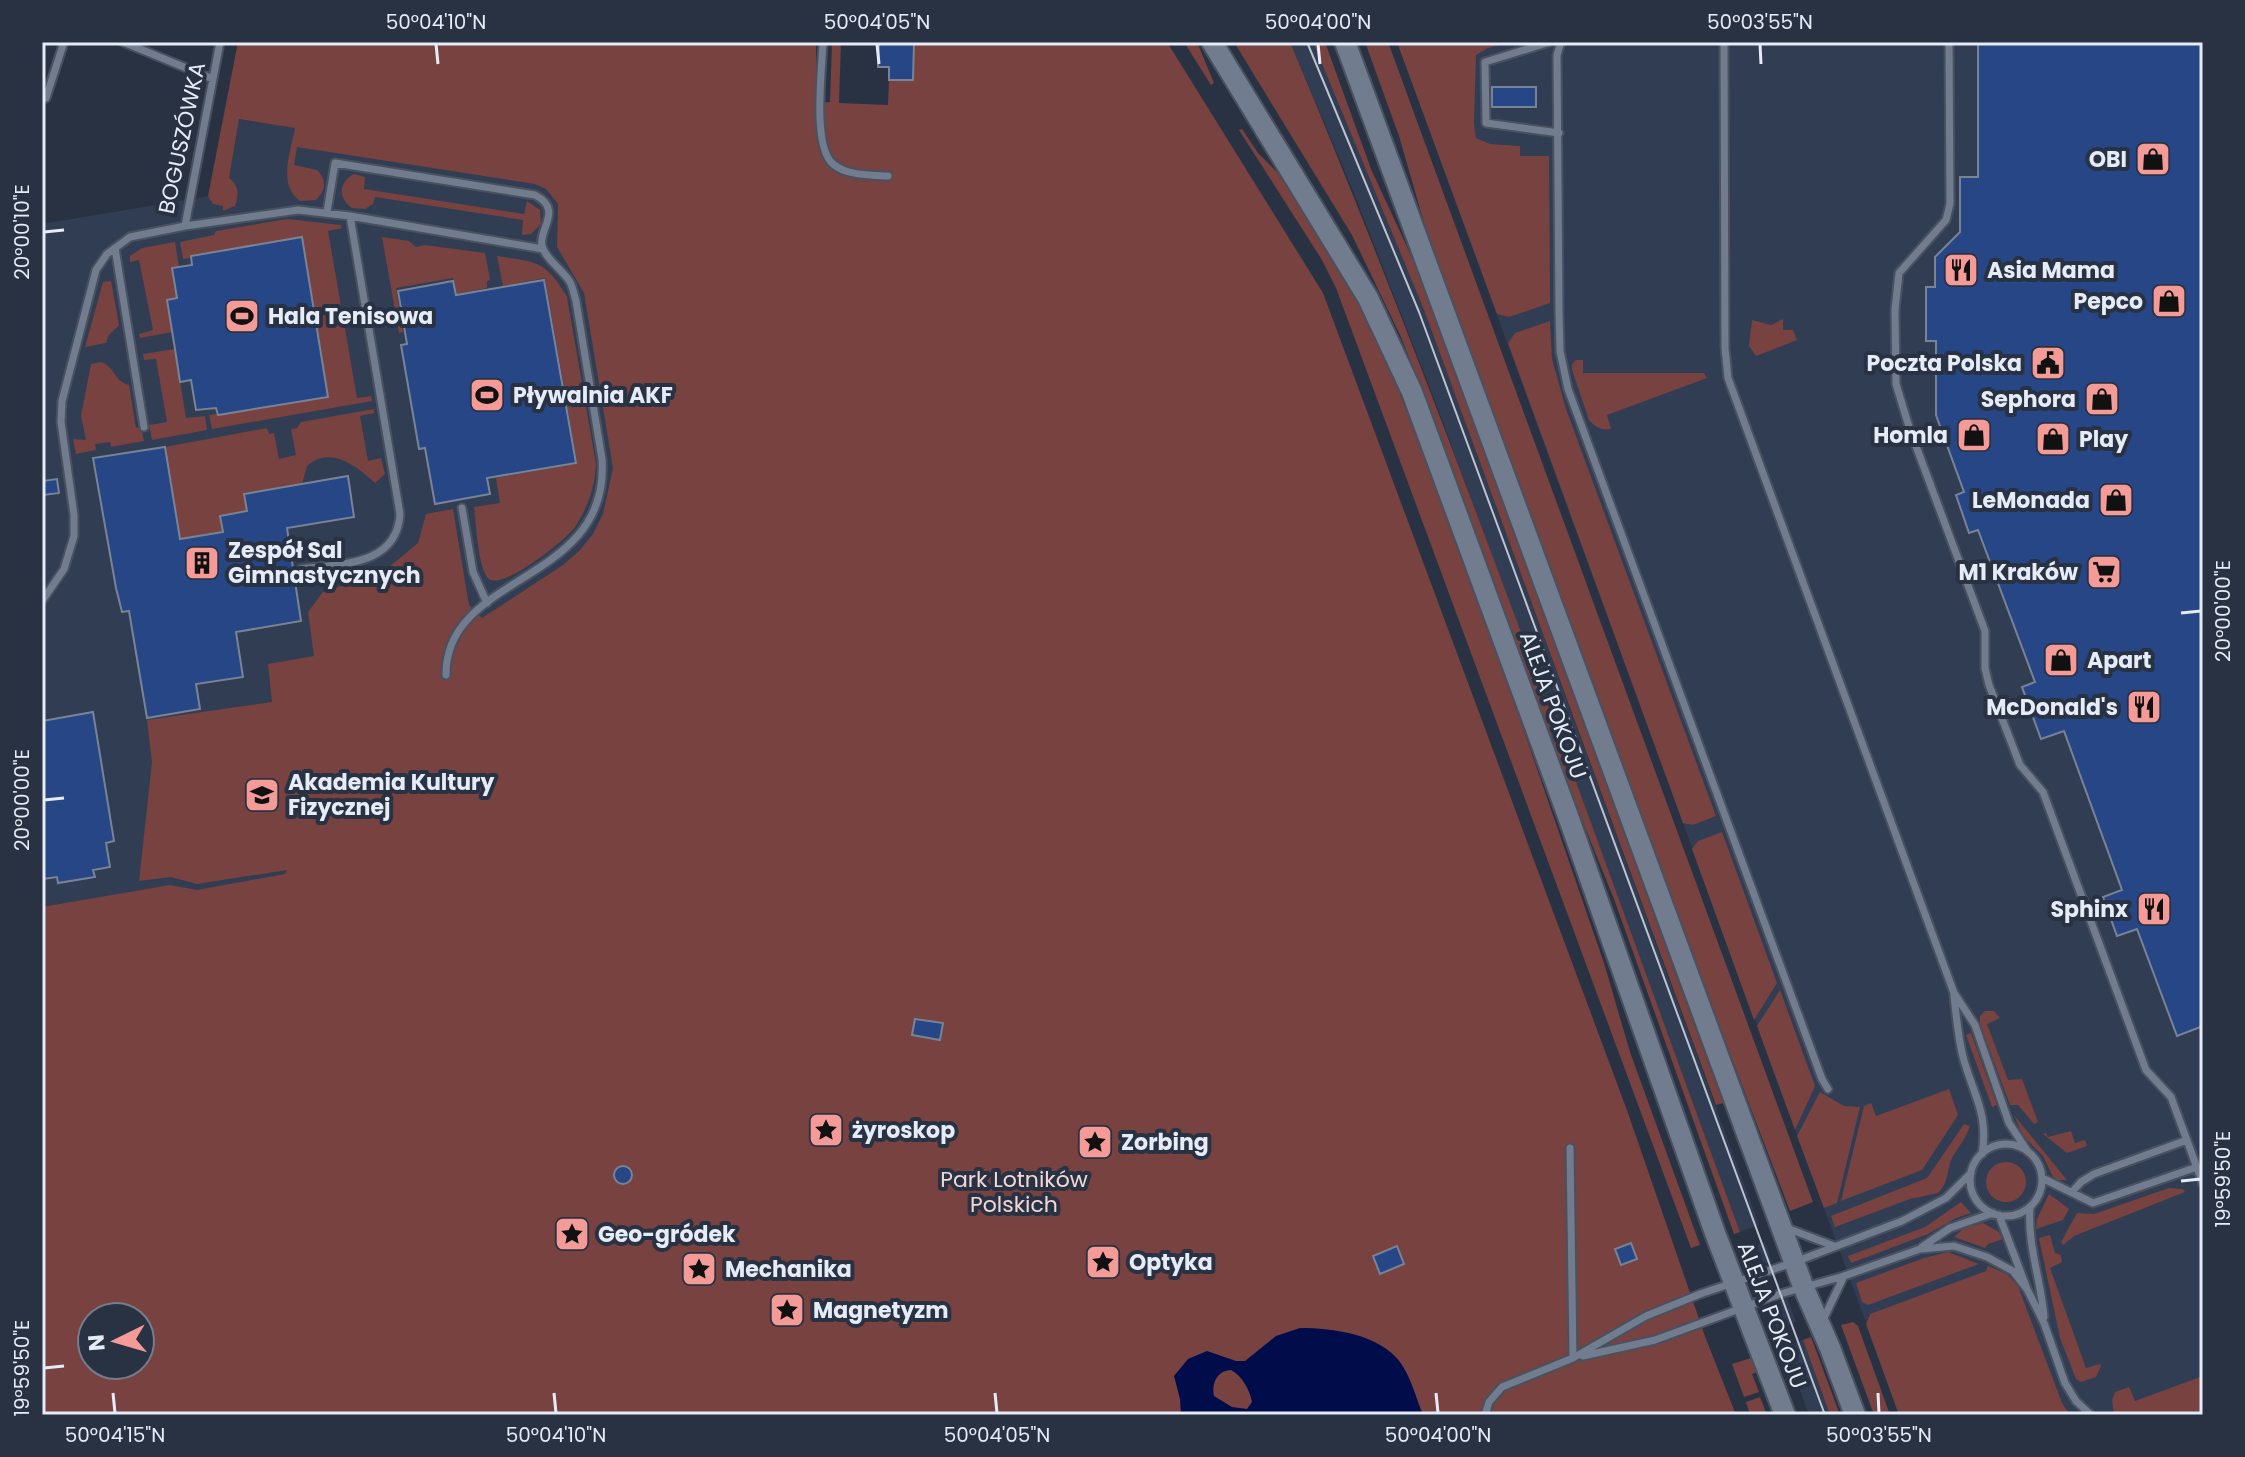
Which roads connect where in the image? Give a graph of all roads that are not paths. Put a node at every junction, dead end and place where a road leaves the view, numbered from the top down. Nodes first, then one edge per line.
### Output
1 (64, 42) edge
2 (123, 42) edge
3 (220, 42) edge
4 (823, 42) edge
5 (1212, 42) edge
6 (1345, 42) edge
7 (1550, 42) edge
8 (1561, 42) edge
9 (1724, 42) edge
10 (1949, 42) edge
11 (213, 79) junction
12 (46, 98) dead end
13 (1559, 133) junction
14 (888, 176) dead end
15 (327, 212) junction
16 (350, 216) junction
17 (185, 226) junction
18 (115, 248) junction
19 (543, 249) junction
20 (144, 427) dead end
21 (462, 508) dead end
22 (301, 569) dead end
23 (42, 601) edge
24 (487, 603) junction
25 (446, 675) dead end
26 (1954, 993) junction
27 (1828, 1089) dead end
28 (2187, 1140) junction
29 (1570, 1148) dead end
30 (2028, 1152) junction
31 (1982, 1154) junction
32 (2197, 1167) junction
33 (1971, 1173) junction
34 (2042, 1178) junction
35 (2203, 1184) edge
36 (2072, 1192) junction
37 (2030, 1207) junction
38 (1996, 1214) junction
39 (1782, 1226) junction
40 (1834, 1246) junction
41 (1920, 1249) junction
42 (1795, 1262) junction
43 (1844, 1276) junction
44 (1734, 1284) junction
45 (1803, 1286) junction
46 (2027, 1289) junction
47 (1744, 1307) junction
48 (2044, 1323) junction
49 (1821, 1325) junction
50 (1573, 1358) junction
51 (1485, 1415) edge
52 (1785, 1415) edge
53 (1855, 1415) edge
54 (2091, 1415) edge

1 - 12 lane
2 - 11 lane
3 - 11 lane, BOGUSZÓWKA
4 - 14 lane
5 - 44 main road, ALEJA POKOJU
6 - 39 main road, ALEJA POKOJU
7 - 13 lane
8 - 13 lane
9 - 26 lane
10 - 28 lane
11 - 17 lane, BOGUSZÓWKA
13 - 27 lane
15 - 16 lane
15 - 17 lane
15 - 19 lane
16 - 19 lane
16 - 22 lane
17 - 18 lane, BOGUSZÓWKA
18 - 20 lane
18 - 23 lane
19 - 24 lane
21 - 24 lane
24 - 25 lane
26 - 30 lane
26 - 31 lane
28 - 32 lane
28 - 36 lane
29 - 50 lane
30 - 31 lane
30 - 34 lane
31 - 33 lane
32 - 35 lane
32 - 36 lane
33 - 38 lane
33 - 40 lane
34 - 36 lane
34 - 37 lane
37 - 38 lane
37 - 48 lane
38 - 41 lane
38 - 46 lane
39 - 40 lane
39 - 42 main road, ALEJA POKOJU
40 - 42 lane
41 - 43 lane
41 - 46 lane
42 - 44 lane
42 - 45 main road, ALEJA POKOJU
43 - 45 lane
43 - 49 lane
44 - 47 main road, ALEJA POKOJU
44 - 50 lane
45 - 47 lane
45 - 49 main road, ALEJA POKOJU
46 - 48 lane
47 - 50 lane
47 - 52 main road, ALEJA POKOJU
48 - 54 lane
49 - 53 main road, ALEJA POKOJU
50 - 51 lane

